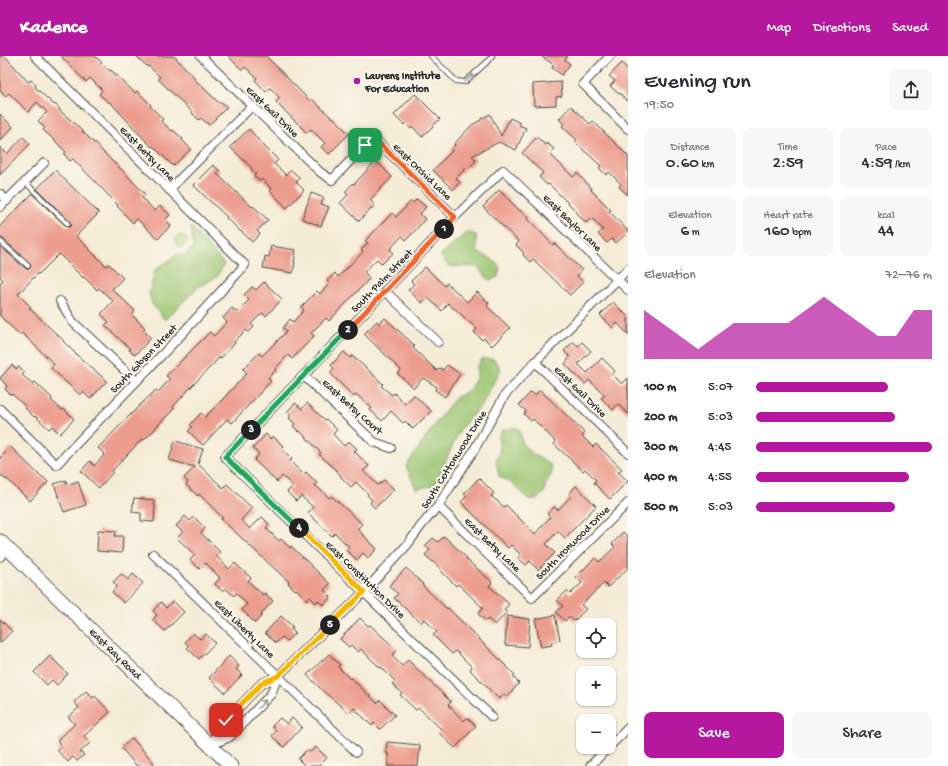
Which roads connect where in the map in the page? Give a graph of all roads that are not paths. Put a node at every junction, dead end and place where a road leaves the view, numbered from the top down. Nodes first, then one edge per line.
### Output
1 (35, 56) edge
2 (201, 56) edge
3 (431, 56) edge
4 (492, 56) edge
5 (610, 56) edge
6 (252, 106) junction
7 (628, 129) edge
8 (376, 140) joint
9 (44, 164) dead end
10 (503, 170) joint
11 (25, 182) junction
12 (169, 190) junction
13 (0, 194) edge
14 (7, 201) junction
15 (0, 208) edge
16 (455, 217) junction
17 (68, 224) dead end
18 (0, 241) edge
19 (245, 265) joint
20 (28, 266) dead end
21 (628, 269) edge
22 (617, 280) junction
23 (628, 290) edge
24 (385, 291) junction
25 (60, 301) dead end
26 (438, 342) dead end
27 (535, 362) junction
28 (304, 376) junction
29 (136, 381) junction
30 (0, 409) edge
31 (391, 448) dead end
32 (628, 453) edge
33 (225, 457) joint
34 (628, 503) edge
35 (438, 506) junction
36 (3, 549) edge
37 (154, 554) dead end
38 (364, 592) junction
39 (532, 598) joint
40 (278, 676) junction
41 (492, 717) dead end
42 (628, 728) edge
43 (616, 740) edge
44 (210, 745) junction
45 (356, 752) dead end
46 (602, 754) edge
47 (232, 766) edge
48 (590, 766) edge

1 - 12 street, East Betsy Lane
2 - 6 street, East Gail Drive
3 -> 4 lane
5 - 7 street
6 - 8 street, East Gail Drive
6 - 12 street
8 - 16 street, East Orchid Lane
9 - 11 street
10 - 16 street, South Palm Street
10 - 22 street, East Baylor Lane
11 - 14 street
11 - 17 lane
12 - 19 street, East Betsy Lane
13 - 14 street
14 - 15 street
16 - 24 street, South Palm Street
18 - 20 lane
19 - 29 street, South Gibson Street
21 - 22 street, South Cottonwood Drive
22 - 23 street, East Baylor Lane
22 - 27 street, South Cottonwood Drive
24 - 26 street
24 - 28 street, South Palm Street
25 - 29 street
27 - 32 street, East Gail Drive
27 - 35 street, South Cottonwood Drive
28 - 31 street, East Betsy Court
28 - 33 street, South Palm Street
29 - 30 street, South Gibson Street
33 - 38 street, East Constitution Drive
34 - 39 street, South Ironwood Drive
35 - 38 street, South Cottonwood Drive
35 - 39 street, East Betsy Lane
36 - 44 main road, East Ray Road
37 - 40 street, East Liberty Lane
38 - 40 street, South Cottonwood Drive
38 - 41 street, East Constitution Drive
40 - 44 street, South Cottonwood Drive
44 -> 40 street, South Cottonwood Drive
40 - 45 street, East Liberty Lane
42 - 43 street
44 - 47 main road, East Ray Road
46 - 48 street

